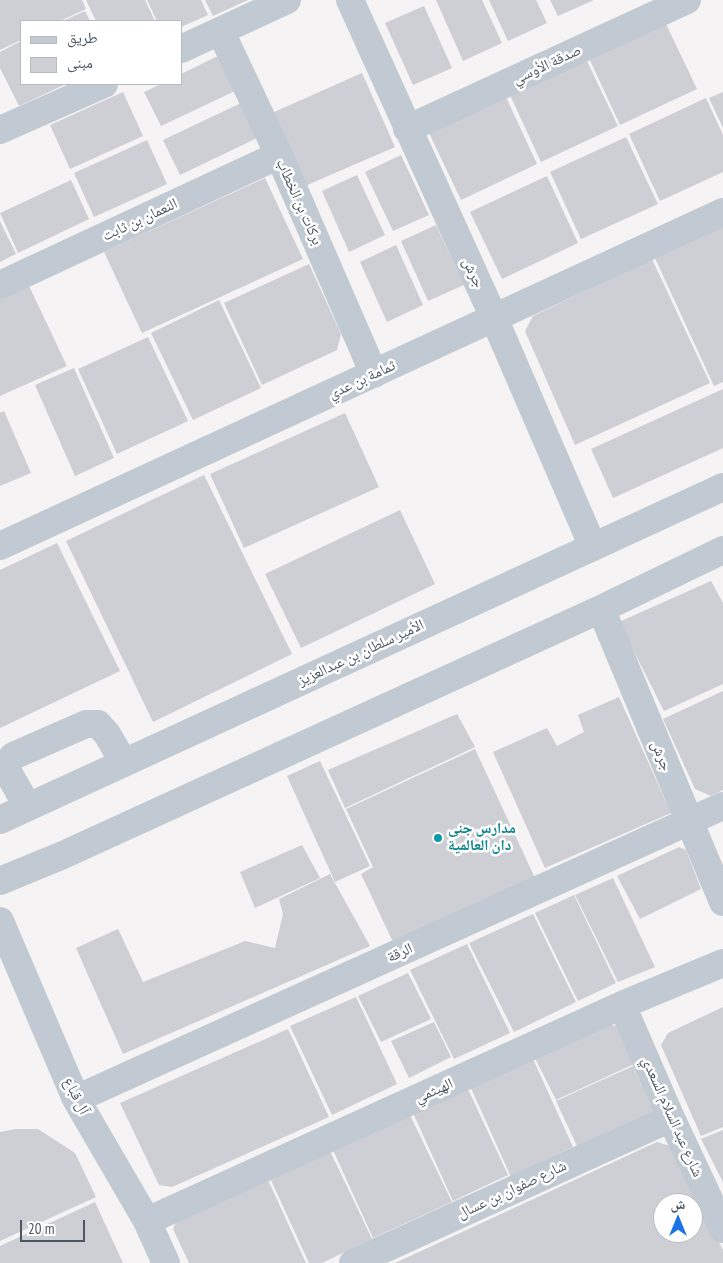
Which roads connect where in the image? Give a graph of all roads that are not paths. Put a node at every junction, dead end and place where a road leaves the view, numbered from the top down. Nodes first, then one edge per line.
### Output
1 (287, 0) edge
2 (350, 0) edge
3 (687, 0) edge
4 (221, 32) junction
5 (182, 49) edge
6 (101, 85) edge
7 (3, 120) edge
8 (407, 129) junction
9 (279, 155) junction
10 (723, 212) edge
11 (0, 285) edge
12 (494, 318) junction
13 (374, 374) junction
14 (723, 487) edge
15 (0, 546) edge
16 (593, 547) junction
17 (723, 550) edge
18 (601, 609) junction
19 (124, 763) junction
20 (723, 806) edge
21 (28, 807) junction
22 (0, 820) edge
23 (688, 822) junction
24 (0, 881) edge
25 (723, 902) edge
26 (0, 921) edge
27 (723, 963) edge
28 (622, 1005) junction
29 (76, 1099) junction
30 (671, 1118) junction
31 (147, 1221) junction
32 (723, 1228) edge
33 (166, 1263) edge
34 (353, 1263) edge

1 - 4 street
2 - 8 street, جرش
3 - 8 street, صدقة الأوسي
4 - 5 street
4 - 9 street, بركات بن الخطاب
6 - 7 street
8 - 12 street, جرش
9 - 11 street, النعمان بن ثابت
9 - 13 street, بركات بن الخطاب
10 - 12 street, ثمامة بن عدي
12 - 13 street, ثمامة بن عدي
12 - 16 street, جرش
13 - 15 street, ثمامة بن عدي
14 - 16 street, الأمير سلطان بن عبدالعزيز
16 - 19 street, الأمير سلطان بن عبدالعزيز
17 - 18 street
18 - 23 street, جرش
18 - 24 street
19 - 21 street, الأمير سلطان بن عبدالعزيز
19 - 21 street
20 - 23 street, الرقة
21 - 22 street, الأمير سلطان بن عبدالعزيز
23 - 25 street, جرش
23 - 29 street, الرقة
26 - 29 street, آل قباع
27 - 28 street, الهيثمي
28 - 30 street, شارع عبد السلام السعدي
28 - 31 street, الهيثمي
29 - 31 street, آل قباع
30 - 32 street, شارع عبد السلام السعدي
30 - 34 street, شارع صفوان بن عسال
31 - 33 street, آل قباع

